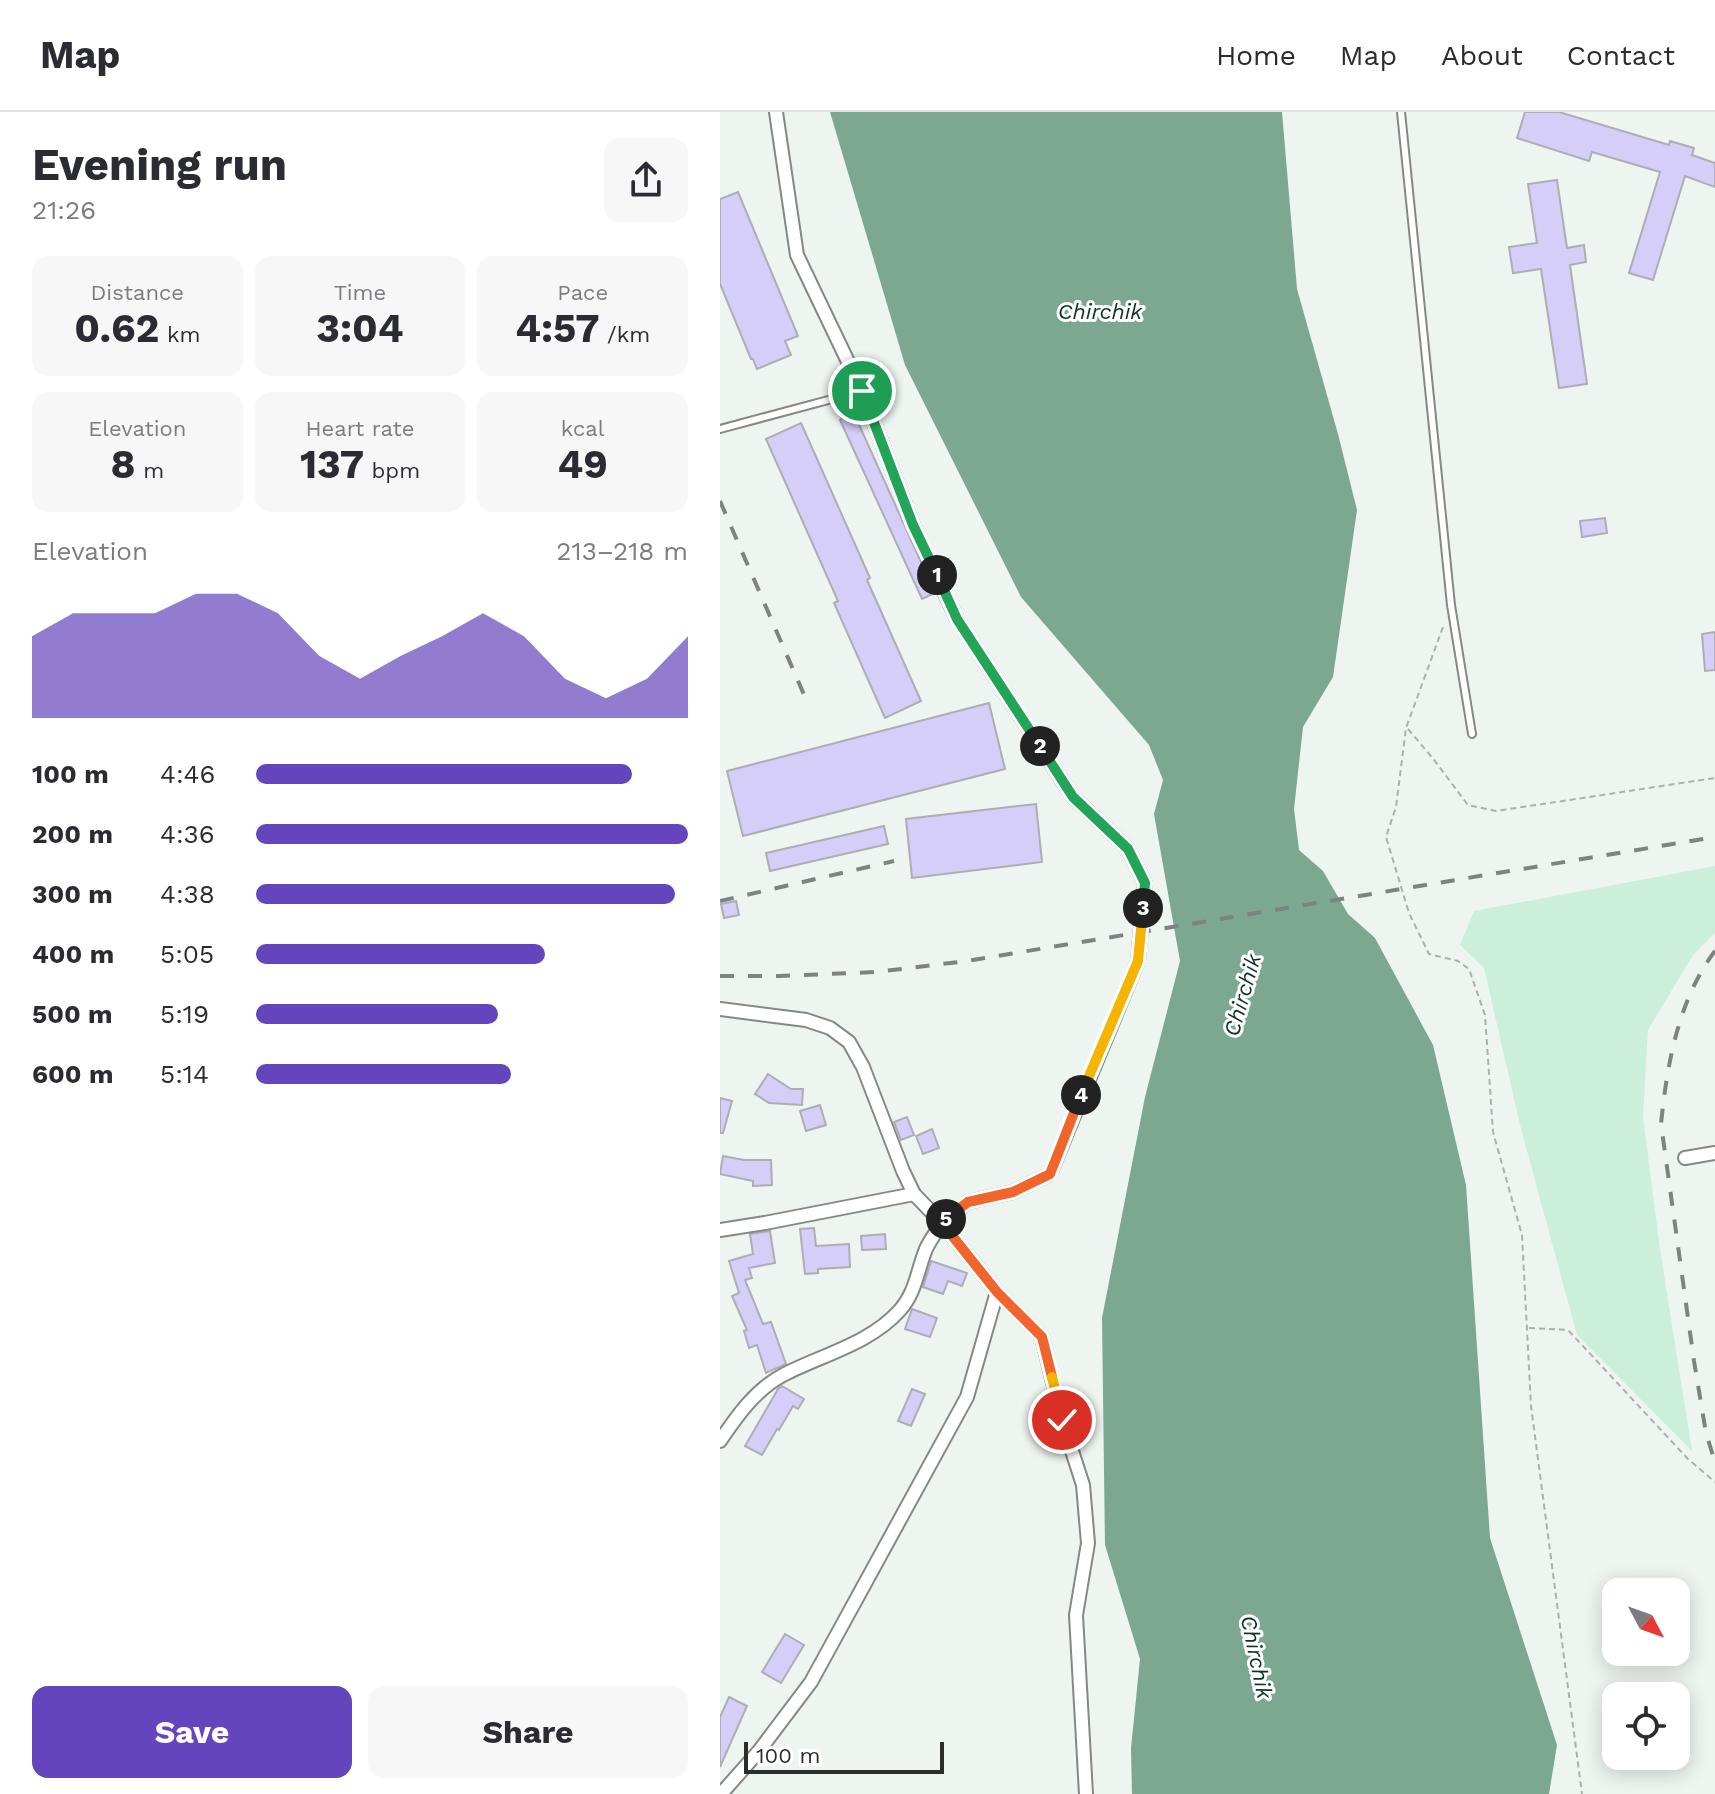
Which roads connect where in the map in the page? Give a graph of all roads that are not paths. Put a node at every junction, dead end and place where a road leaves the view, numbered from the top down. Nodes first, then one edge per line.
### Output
1 (776, 112) edge
2 (1401, 112) edge
3 (862, 391) junction
4 (720, 429) edge
5 (1472, 734) dead end
6 (720, 1009) edge
7 (1715, 1153) edge
8 (1685, 1158) dead end
9 (914, 1194) junction
10 (942, 1223) junction
11 (720, 1230) edge
12 (997, 1292) junction
13 (721, 1439) edge
14 (721, 1794) edge
15 (1086, 1794) edge

1 - 3 street
2 - 5 lane
3 - 4 lane
3 - 10 street
6 - 9 street
7 - 8 street
9 - 10 street
9 - 11 street
10 - 12 street
10 - 13 street
12 - 14 street
12 - 15 street

